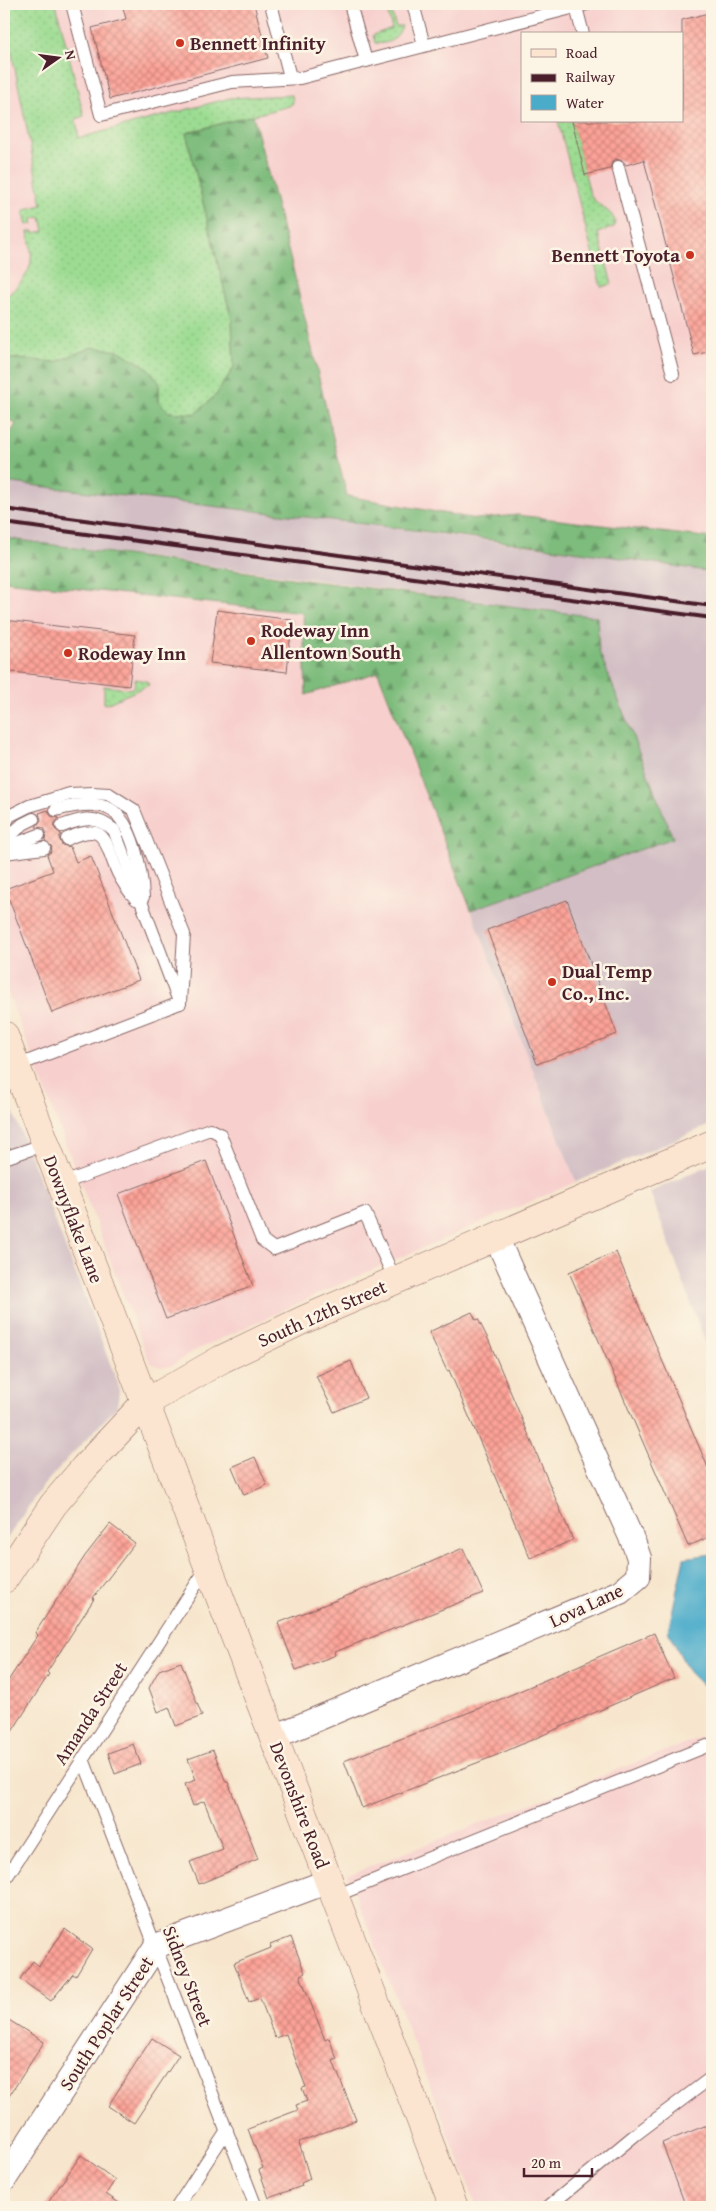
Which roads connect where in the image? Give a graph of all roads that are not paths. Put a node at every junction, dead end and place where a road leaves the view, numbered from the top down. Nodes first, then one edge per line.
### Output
1 (72, 4) edge
2 (271, 4) edge
3 (350, 4) edge
4 (413, 4) edge
5 (582, 5) edge
6 (583, 32) edge
7 (424, 45) junction
8 (366, 61) junction
9 (290, 77) junction
10 (618, 167) dead end
11 (673, 374) dead end
12 (56, 810) dead end
13 (33, 819) dead end
14 (62, 826) dead end
15 (4, 827) edge
16 (39, 834) dead end
17 (67, 839) dead end
18 (4, 842) edge
19 (4, 848) edge
20 (44, 848) dead end
21 (4, 853) edge
22 (143, 909) junction
23 (180, 1003) junction
24 (4, 1035) edge
25 (16, 1066) junction
26 (46, 1144) junction
27 (712, 1144) edge
28 (4, 1158) edge
29 (61, 1184) junction
30 (496, 1237) junction
31 (395, 1280) junction
32 (145, 1403) junction
33 (208, 1566) junction
34 (4, 1579) edge
35 (274, 1737) junction
36 (712, 1744) edge
37 (83, 1759) junction
38 (4, 1881) edge
39 (332, 1888) junction
40 (156, 1946) junction
41 (712, 2077) edge
42 (227, 2130) junction
43 (4, 2180) edge
44 (177, 2207) edge
45 (256, 2207) edge
46 (454, 2207) edge
47 (548, 2207) edge

1 - 9 lane
2 - 9 lane
3 - 8 lane
4 - 7 lane
5 - 6 lane
5 - 7 lane
7 - 8 lane
8 - 9 lane
10 - 11 lane
12 - 22 lane
13 - 18 lane
14 - 22 lane
15 - 23 lane
16 - 19 lane
17 - 22 lane
20 - 21 lane
22 - 23 lane
23 - 25 lane
24 - 25 street, Downyflake Lane
25 - 26 street, Downyflake Lane
26 - 28 lane
26 - 29 street, Downyflake Lane
27 - 30 street, South 12th Street
29 - 31 lane
29 - 32 street, Downyflake Lane
30 - 31 street, South 12th Street
30 - 35 street, Lova Lane
31 - 32 street, South 12th Street
32 - 33 street, Devonshire Road
32 - 34 street, South 12th Street
33 - 35 street, Devonshire Road
33 - 37 lane, Amanda Street
35 - 39 street, Devonshire Road
36 - 39 lane
37 - 38 lane, Amanda Street
37 - 40 lane, Sidney Street
39 - 40 street, South Poplar Street
39 - 46 street, Devonshire Road
40 - 42 lane, Sidney Street
40 - 43 street, South Poplar Street
41 - 47 lane
42 - 44 lane
42 - 45 lane, Sidney Street

